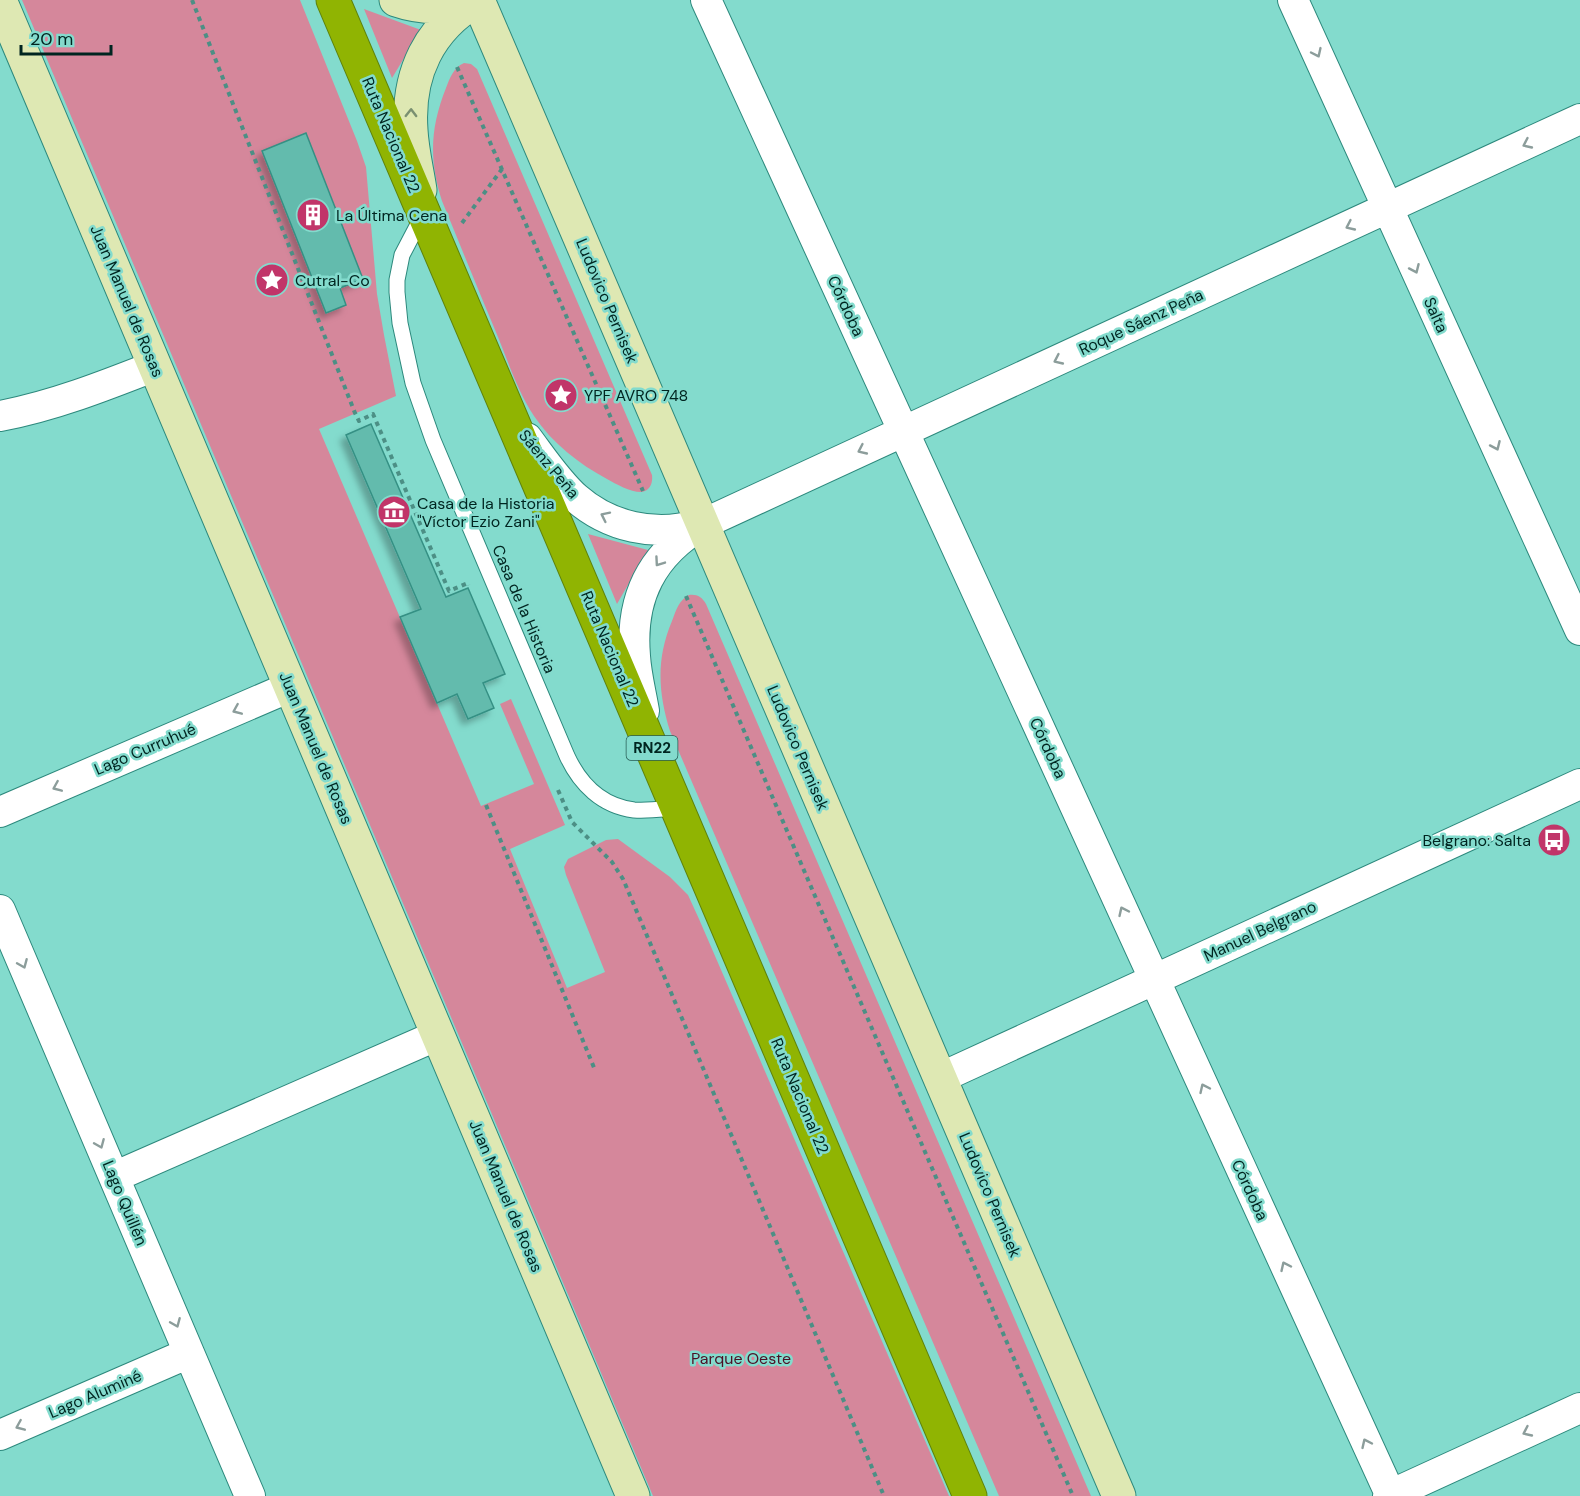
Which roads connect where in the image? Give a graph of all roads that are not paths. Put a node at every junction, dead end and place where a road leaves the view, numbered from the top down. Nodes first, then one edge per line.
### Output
1 (0, 0) edge
2 (333, 0) edge
3 (396, 0) edge
4 (477, 0) edge
5 (706, 0) edge
6 (1293, 0) edge
7 (8, 42) edge
8 (1580, 119) edge
9 (1388, 208) junction
10 (424, 213) junction
11 (155, 366) junction
12 (0, 416) edge
13 (510, 416) junction
14 (904, 431) junction
15 (703, 524) junction
16 (1580, 630) edge
17 (290, 687) junction
18 (649, 740) junction
19 (1580, 784) edge
20 (677, 808) junction
21 (0, 812) edge
22 (0, 910) edge
23 (1154, 980) junction
24 (438, 1035) junction
25 (940, 1078) junction
26 (114, 1177) junction
27 (189, 1353) junction
28 (1580, 1408) edge
29 (0, 1434) edge
30 (250, 1496) edge
31 (633, 1496) edge
32 (970, 1496) edge
33 (1119, 1496) edge
34 (1390, 1496) edge

1 - 7 street, Juan Manuel de Rosas
2 - 10 highway, Ruta Nacional 22 / RN22
3 - 4 street
10 -> 4 street
4 - 15 street, Ludovico Pernisek
5 - 14 street, Córdoba
6 -> 9 street, Salta
7 - 11 street, Juan Manuel de Rosas
8 -> 9 street, Roque Sáenz Peña
9 -> 14 street, Roque Sáenz Peña
9 -> 16 street, Salta
10 - 13 highway, Ruta Nacional 22 / RN22
10 - 20 lane, Casa de la Historia
11 - 12 street
11 - 17 street, Juan Manuel de Rosas
15 -> 13 street, Sáenz Peña
13 - 18 highway, Ruta Nacional 22 / RN22
14 -> 15 street, Roque Sáenz Peña
23 -> 14 street, Córdoba
15 -> 18 street
15 - 25 street, Ludovico Pernisek
17 -> 21 street, Lago Curruhué
17 - 24 street, Juan Manuel de Rosas
18 - 20 highway, Ruta Nacional 22 / RN22
19 - 23 street, Manuel Belgrano
20 - 32 highway, Ruta Nacional 22 / RN22
22 -> 26 street, Lago Quillén
23 - 25 street, Manuel Belgrano
34 -> 23 street, Córdoba
24 - 26 street
24 - 31 street, Juan Manuel de Rosas
25 - 33 street, Ludovico Pernisek
26 -> 27 street, Lago Quillén
27 -> 29 street, Lago Aluminé
27 - 30 street, Lago Quillén
28 -> 34 street

